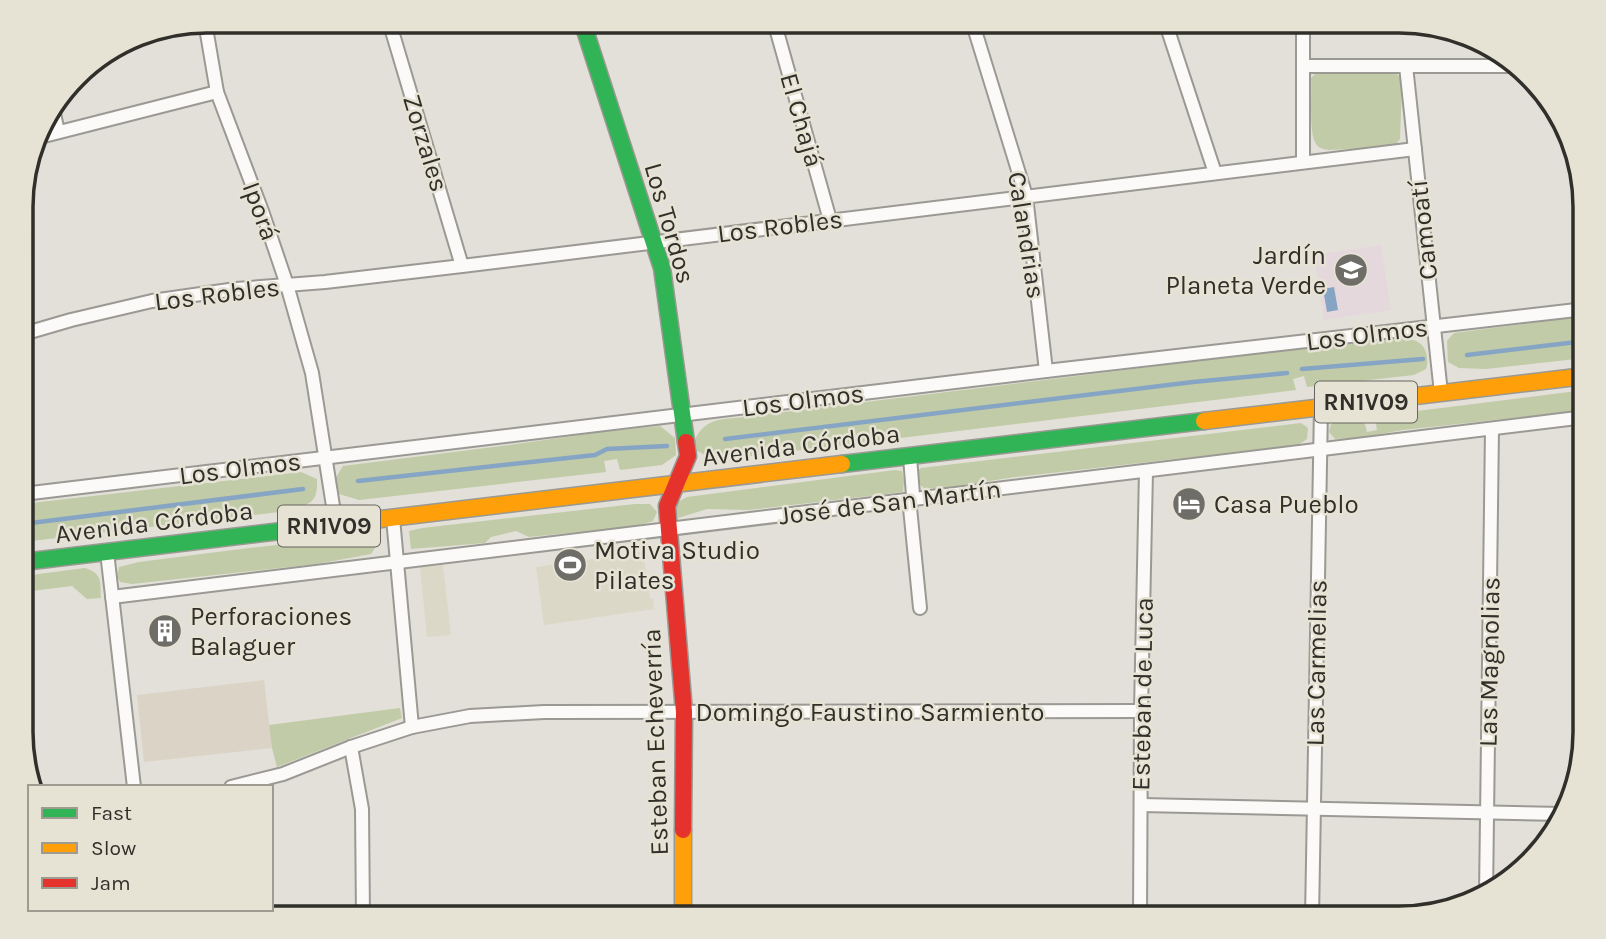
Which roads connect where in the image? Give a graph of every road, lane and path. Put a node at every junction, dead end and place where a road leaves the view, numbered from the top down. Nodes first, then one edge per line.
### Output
1 (207, 33) edge
2 (393, 33) edge
3 (586, 33) edge
4 (777, 33) edge
5 (976, 33) edge
6 (1169, 33) edge
7 (1303, 33) edge
8 (1303, 66) junction
9 (1406, 66) junction
10 (1500, 66) edge
11 (218, 92) junction
12 (56, 122) edge
13 (58, 132) junction
14 (50, 134) edge
15 (1415, 149) junction
16 (1303, 162) junction
17 (1215, 173) junction
18 (1026, 196) junction
19 (830, 220) junction
20 (654, 241) junction
21 (462, 266) junction
22 (287, 285) junction
23 (1572, 310) edge
24 (1433, 326) junction
25 (33, 331) edge
26 (1046, 371) junction
27 (1572, 378) edge
28 (1441, 393) junction
29 (1321, 407) junction
30 (682, 415) junction
31 (1572, 419) edge
32 (1492, 429) junction
33 (1320, 450) junction
34 (325, 457) junction
35 (910, 457) junction
36 (1146, 471) junction
37 (676, 484) junction
38 (33, 493) edge
39 (912, 499) junction
40 (393, 518) junction
41 (336, 525) junction
42 (668, 529) junction
43 (107, 552) junction
44 (33, 561) edge
45 (398, 562) junction
46 (112, 597) junction
47 (920, 608) dead end
48 (1141, 711) junction
49 (684, 712) junction
50 (412, 727) junction
51 (351, 747) junction
52 (134, 785) edge
53 (239, 785) edge
54 (1141, 805) junction
55 (1314, 809) junction
56 (1487, 812) junction
57 (1551, 814) edge
58 (1486, 882) edge
59 (1140, 905) edge
60 (1312, 905) edge
61 (363, 906) edge
62 (683, 906) edge

1 - 11 street, Iporá
2 - 21 street, Zorzales
3 - 20 main road, Los Tordos
4 - 19 street, El Chajá
5 - 18 street, Calandrias
6 - 17 street
7 - 8 street
8 - 9 street
8 - 16 street
9 - 10 street
9 - 15 street, Camoatí
11 - 13 street
11 - 22 street, Iporá
12 - 13 street
13 - 14 street
15 - 16 street, Los Robles
15 - 24 street, Camoatí
16 - 17 street, Los Robles
17 - 18 street, Los Robles
18 - 19 street, Los Robles
18 - 26 street, Calandrias
19 - 20 street, Los Robles
20 - 21 street, Los Robles
20 - 30 main road, Los Tordos
21 - 22 street, Los Robles
22 - 25 street, Los Robles
22 - 34 street, Iporá
23 - 24 street, Los Olmos
24 - 26 street, Los Olmos
24 - 28 street, Camoatí
26 - 30 street, Los Olmos
27 - 28 main road, Avenida Córdoba / RN1V09
28 - 29 main road, Avenida Córdoba / RN1V09
29 - 33 street, Las Carmelias
29 - 35 main road, Avenida Córdoba / RN1V09
30 - 34 street, Los Olmos
30 - 37 main road, Los Tordos
31 - 32 street, José de San Martín
32 - 33 street, José de San Martín
32 - 56 street, Las Magnolias
33 - 36 street, José de San Martín
33 - 55 street, Las Carmelias
34 - 38 street, Los Olmos
34 - 41 street, Iporá
35 - 37 main road, Avenida Córdoba / RN1V09
35 - 39 street
36 - 39 street, José de San Martín
36 - 48 street, Esteban de Luca
37 - 40 main road, Avenida Córdoba / RN1V09
37 - 42 main road, Esteban Echeverría
39 - 42 street, José de San Martín
39 - 47 street
40 - 41 main road, Avenida Córdoba / RN1V09
40 - 45 street
41 - 43 main road, Avenida Córdoba / RN1V09
42 - 45 street, José de San Martín
42 - 49 main road, Esteban Echeverría
43 - 44 main road, Avenida Córdoba / RN1V09
43 - 46 street
45 - 46 street, José de San Martín
45 - 50 street
46 - 52 street
48 - 49 street, Domingo Faustino Sarmiento
48 - 54 street, Esteban de Luca
49 - 50 street, Domingo Faustino Sarmiento
49 - 62 main road, Esteban Echeverría
50 - 51 street, Domingo Faustino Sarmiento
51 - 53 street, Domingo Faustino Sarmiento
51 - 61 street
54 - 55 street
54 - 59 street, Esteban de Luca
55 - 56 street
55 - 60 street, Las Carmelias
56 - 57 street
56 - 58 street, Las Magnolias

